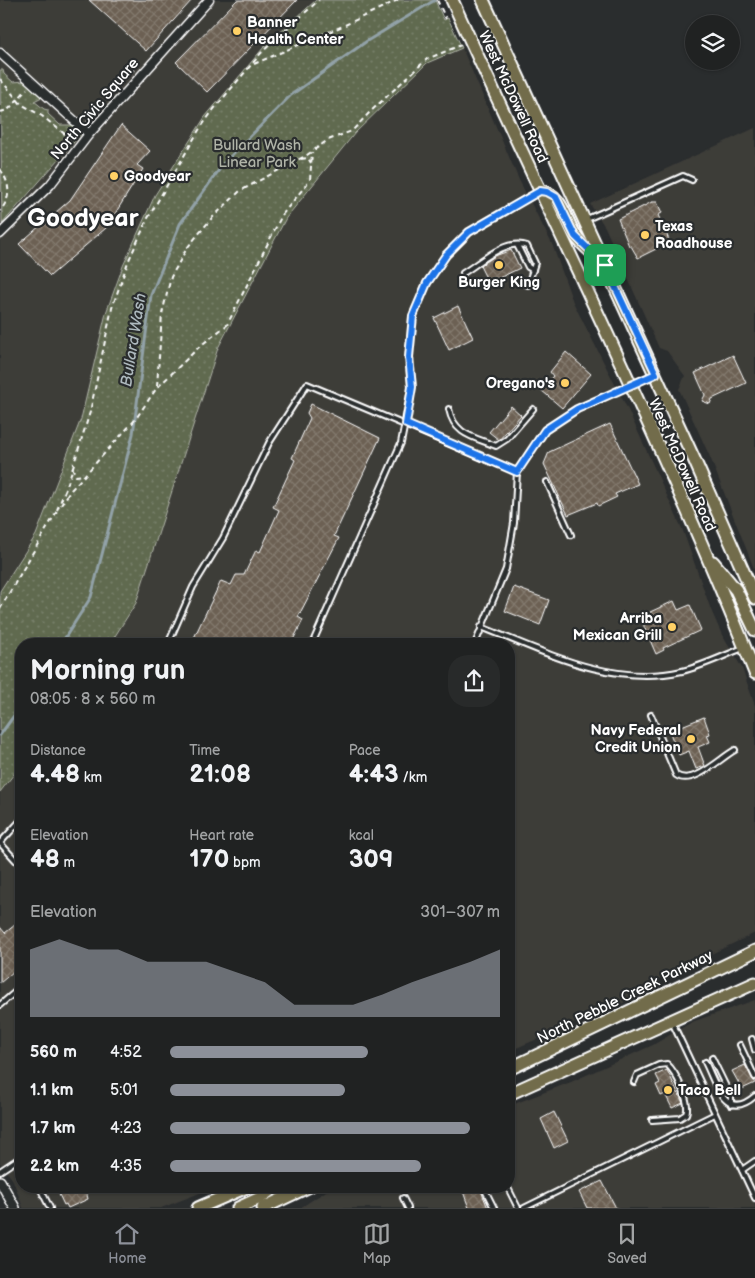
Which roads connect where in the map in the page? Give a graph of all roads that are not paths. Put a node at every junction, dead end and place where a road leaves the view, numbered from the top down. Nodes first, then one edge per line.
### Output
1 (209, 0) edge
2 (452, 0) edge
3 (484, 1) edge
4 (0, 53) edge
5 (89, 134) junction
6 (692, 180) dead end
7 (540, 191) junction
8 (584, 220) junction
9 (0, 234) edge
10 (517, 245) junction
11 (605, 265) junction
12 (532, 270) junction
13 (463, 273) dead end
14 (528, 285) dead end
15 (656, 374) junction
16 (629, 385) junction
17 (449, 409) dead end
18 (533, 409) dead end
19 (406, 424) junction
20 (517, 472) junction
21 (547, 482) dead end
22 (570, 535) dead end
23 (705, 554) junction
24 (755, 598) edge
25 (481, 628) junction
26 (755, 630) edge
27 (171, 638) edge
28 (315, 638) edge
29 (477, 638) edge
30 (507, 638) edge
31 (515, 641) edge
32 (750, 648) edge
33 (755, 673) edge
34 (650, 716) dead end
35 (735, 750) dead end
36 (15, 827) edge
37 (0, 843) edge
38 (15, 859) edge
39 (755, 952) edge
40 (755, 984) edge
41 (15, 992) edge
42 (0, 1005) edge
43 (671, 1020) junction
44 (752, 1039) dead end
45 (740, 1045) dead end
46 (755, 1050) edge
47 (712, 1058) dead end
48 (705, 1062) dead end
49 (515, 1066) edge
50 (755, 1077) edge
51 (634, 1082) dead end
52 (515, 1091) edge
53 (755, 1096) edge
54 (731, 1105) junction
55 (715, 1114) junction
56 (652, 1120) dead end
57 (15, 1161) edge
58 (755, 1161) edge
59 (742, 1170) junction
60 (0, 1171) edge
61 (0, 1181) edge
62 (42, 1193) edge
63 (233, 1193) edge
64 (267, 1193) edge
65 (295, 1193) edge
66 (486, 1193) edge
67 (510, 1193) edge
68 (404, 1198) dead end
69 (755, 1198) edge
70 (15, 1208) edge
71 (50, 1208) edge
72 (198, 1208) edge
73 (238, 1208) edge
74 (263, 1208) edge
75 (408, 1208) edge
76 (494, 1208) edge
77 (518, 1208) edge
78 (524, 1208) edge

1 - 5 street, North Civic Square
2 - 7 main road, West McDowell Road
3 - 8 main road, West McDowell Road
4 - 5 street
5 - 9 street, North Civic Square
6 - 8 lane
7 - 11 main road
7 - 16 main road, West McDowell Road
7 - 19 lane
8 - 11 main road, West McDowell Road
10 - 12 lane
10 - 12 lane
10 - 13 lane
11 - 15 main road, West McDowell Road
12 - 14 lane
15 - 16 lane
15 - 24 main road, West McDowell Road
16 - 20 lane
16 - 23 main road, West McDowell Road
17 - 18 lane
19 - 20 lane
19 - 27 lane
19 - 28 lane
20 - 25 lane
21 - 22 lane
23 - 26 main road
23 - 32 main road, West McDowell Road
25 - 29 lane
25 - 30 lane
31 - 32 lane
32 - 33 main road, West McDowell Road
34 - 35 lane
36 - 37 lane
37 - 38 lane
39 - 49 main road, North Pebble Creek Parkway
40 - 43 main road
41 - 42 lane
43 - 52 main road
43 - 55 lane
44 - 46 lane
45 - 50 lane
47 - 54 lane
48 - 54 lane
51 - 56 lane
53 - 54 lane
55 - 59 lane
55 - 78 lane
57 - 60 lane
58 - 59 lane
59 - 69 lane
61 - 70 street
62 - 71 lane
63 - 72 main road
64 - 73 main road
65 - 74 main road
66 - 76 lane
67 - 77 lane
68 - 75 lane

